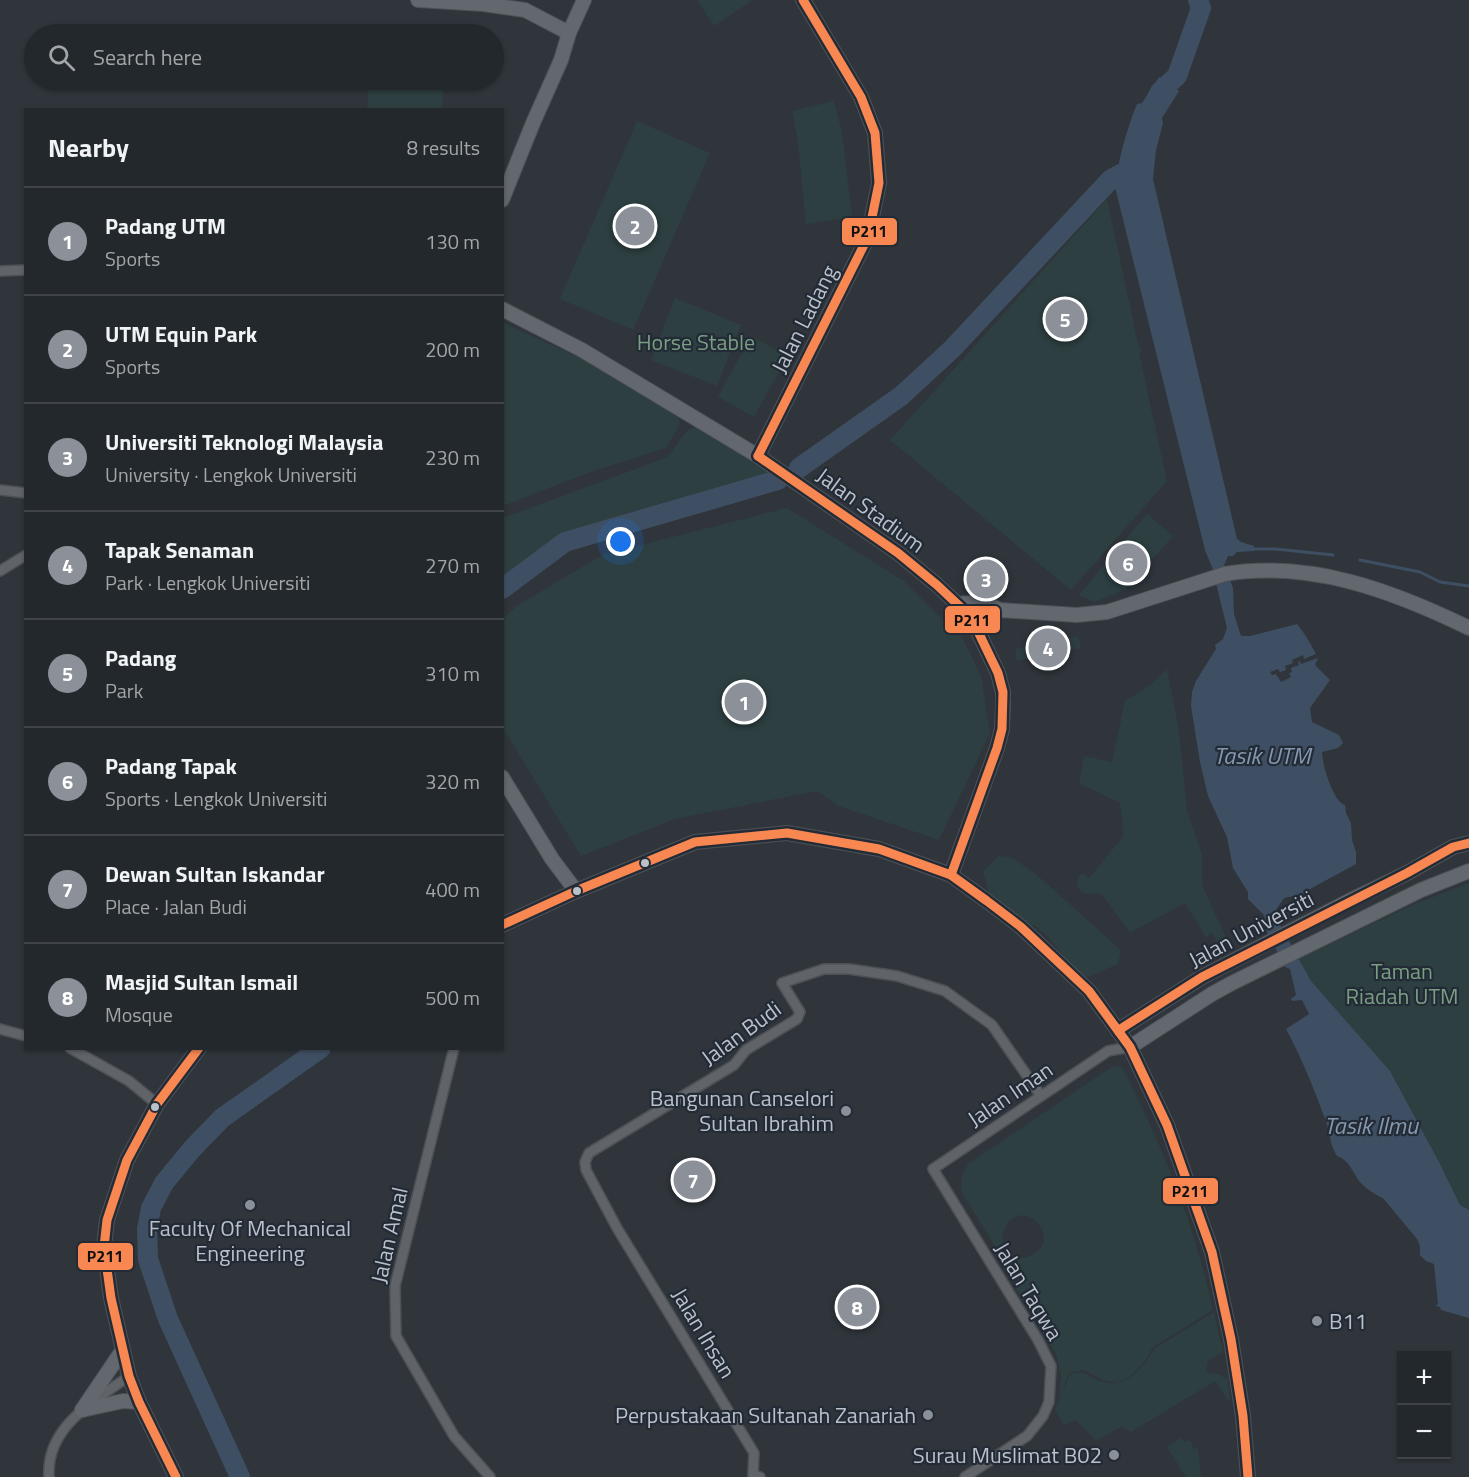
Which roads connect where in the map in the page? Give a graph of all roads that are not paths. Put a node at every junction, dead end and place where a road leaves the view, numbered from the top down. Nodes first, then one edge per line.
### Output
1 (418, 0) edge
2 (584, 0) edge
3 (802, 0) edge
4 (569, 33) junction
5 (504, 195) edge
6 (24, 270) edge
7 (0, 271) edge
8 (504, 310) edge
9 (758, 456) junction
10 (0, 490) edge
11 (24, 493) edge
12 (24, 556) edge
13 (0, 571) edge
14 (957, 604) junction
15 (1000, 610) junction
16 (971, 617) junction
17 (1469, 628) edge
18 (504, 780) edge
19 (1469, 843) edge
20 (1469, 871) edge
21 (951, 875) junction
22 (576, 891) junction
23 (504, 924) edge
24 (0, 1029) edge
25 (1119, 1032) junction
26 (24, 1035) edge
27 (1130, 1047) junction
28 (74, 1050) edge
29 (197, 1050) edge
30 (454, 1050) edge
31 (1108, 1051) junction
32 (1041, 1096) junction
33 (156, 1104) junction
34 (933, 1169) joint
35 (609, 1214) joint
36 (122, 1351) junction
37 (129, 1376) junction
38 (139, 1402) junction
39 (82, 1410) junction
40 (756, 1476) edge
41 (49, 1477) edge
42 (176, 1477) edge
43 (490, 1477) edge
44 (965, 1477) edge
45 (1248, 1477) edge

1 - 4 street
2 - 4 street
3 - 9 street, Jalan Ladang
4 - 5 street
6 - 7 street
8 - 9 street, Jalan Stadium
9 - 14 street, Jalan Stadium
10 - 11 street
12 - 13 street
14 - 15 street
14 - 16 street, Jalan Stadium
15 - 16 street
15 - 17 street
16 - 21 street, Jalan Stadium
18 - 22 street
19 - 25 street, Jalan Universiti
20 - 27 street, Jalan Universiti
21 - 22 street
21 - 25 street
22 - 23 street
24 - 26 street
25 - 27 street
25 - 31 street, Jalan Universiti
27 - 31 street, Jalan Universiti
27 - 45 street
28 - 33 street
29 - 33 street
30 - 43 street, Jalan Amal
31 - 32 street, Jalan Iman
32 - 34 street, Jalan Iman
32 - 35 street, Jalan Budi
33 - 36 street
34 - 44 street, Jalan Taqwa
35 - 40 street, Jalan Ihsan
36 - 37 street
36 - 39 street
37 - 38 street
37 - 39 street
38 - 39 street
38 - 42 street
39 - 41 street

